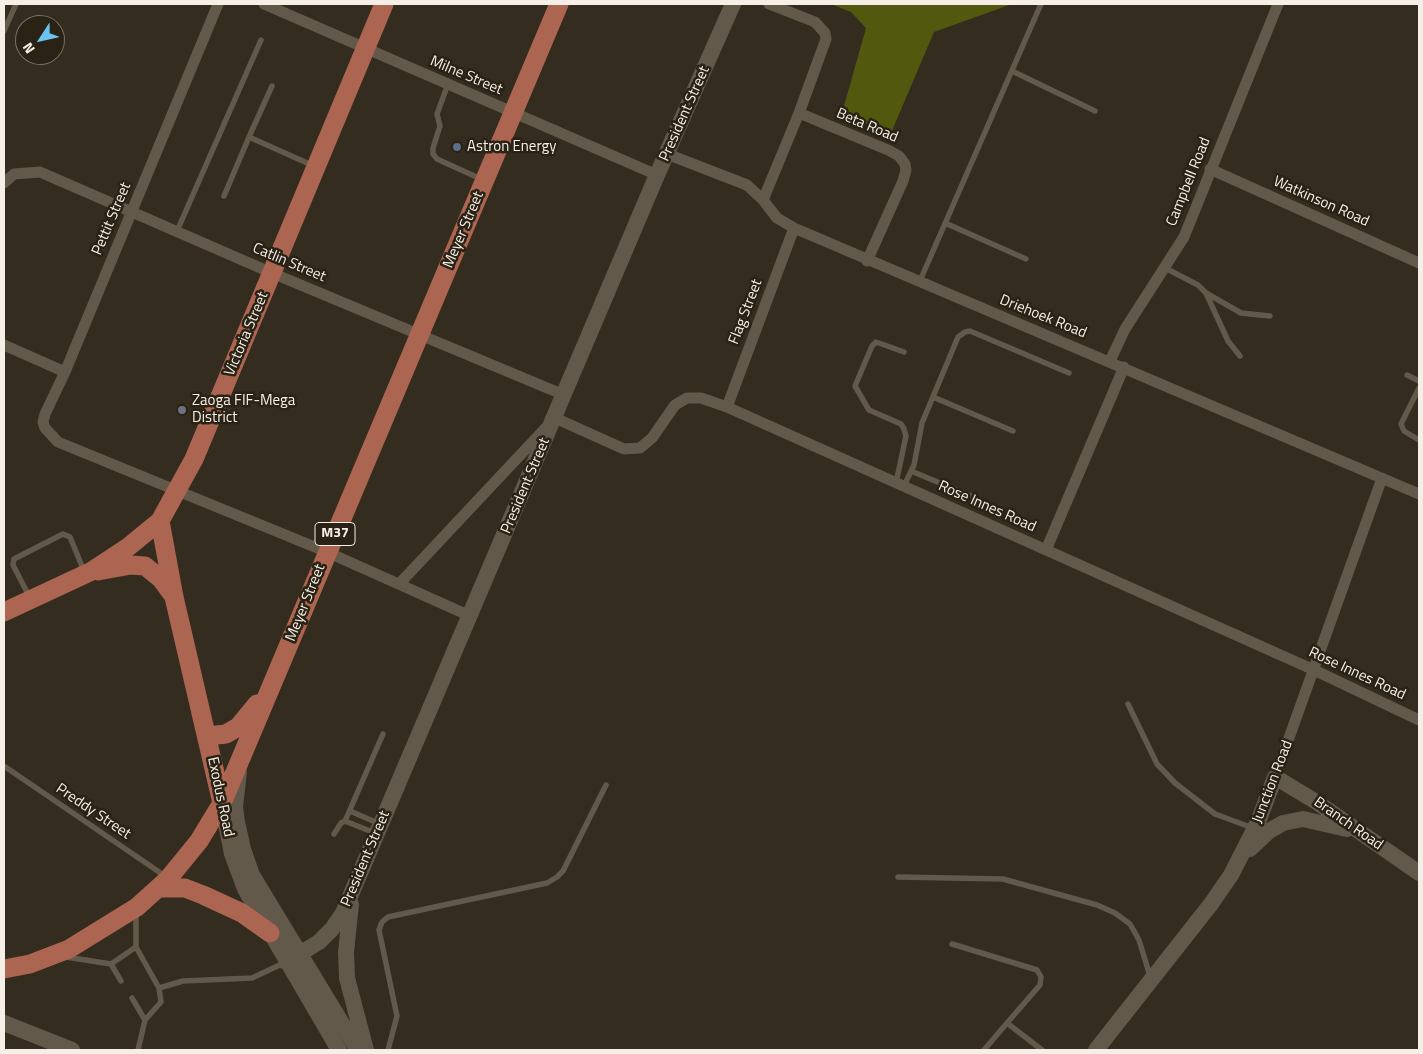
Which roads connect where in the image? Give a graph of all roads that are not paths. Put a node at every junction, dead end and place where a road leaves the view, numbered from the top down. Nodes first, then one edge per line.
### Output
1 (16, 4) edge
2 (218, 4) edge
3 (264, 4) edge
4 (384, 4) edge
5 (559, 4) edge
6 (733, 4) edge
7 (769, 4) edge
8 (1041, 4) edge
9 (1278, 4) edge
10 (4, 31) edge
11 (261, 40) dead end
12 (364, 49) junction
13 (1012, 71) junction
14 (448, 84) junction
15 (272, 86) dead end
16 (1095, 111) dead end
17 (514, 112) junction
18 (799, 113) junction
19 (249, 137) junction
20 (667, 154) junction
21 (316, 166) junction
22 (1210, 169) junction
23 (658, 175) junction
24 (485, 181) junction
25 (4, 183) edge
26 (224, 196) dead end
27 (763, 200) junction
28 (132, 212) junction
29 (946, 223) junction
30 (794, 228) junction
31 (177, 231) junction
32 (1026, 259) dead end
33 (866, 261) junction
34 (1419, 263) edge
35 (1165, 268) junction
36 (272, 273) junction
37 (920, 283) junction
38 (1206, 293) junction
39 (1270, 316) dead end
40 (420, 335) junction
41 (4, 345) edge
42 (904, 352) dead end
43 (1240, 356) dead end
44 (1110, 361) junction
45 (1124, 368) junction
46 (65, 372) junction
47 (1069, 373) dead end
48 (1407, 375) dead end
49 (1419, 381) edge
50 (1419, 388) edge
51 (564, 395) junction
52 (933, 397) junction
53 (726, 407) junction
54 (555, 418) junction
55 (1013, 431) dead end
56 (1419, 440) edge
57 (912, 471) junction
58 (1382, 478) junction
59 (900, 485) junction
60 (177, 490) junction
61 (1419, 494) edge
62 (976, 498) dead end
63 (160, 520) junction
64 (1046, 550) junction
65 (327, 552) junction
66 (89, 573) junction
67 (400, 584) junction
68 (174, 597) junction
69 (31, 600) junction
70 (4, 612) edge
71 (470, 616) junction
72 (1314, 670) junction
73 (273, 684) junction
74 (1128, 704) dead end
75 (1419, 720) edge
76 (383, 734) dead end
77 (207, 736) junction
78 (240, 759) junction
79 (4, 766) edge
80 (1275, 777) junction
81 (606, 785) dead end
82 (222, 802) junction
83 (350, 811) junction
84 (345, 821) junction
85 (1255, 828) junction
86 (379, 829) junction
87 (1359, 832) junction
88 (334, 834) dead end
89 (1242, 856) junction
90 (1419, 873) edge
91 (898, 876) dead end
92 (164, 884) junction
93 (352, 892) junction
94 (137, 907) junction
95 (270, 933) junction
96 (952, 944) dead end
97 (136, 947) junction
98 (45, 958) junction
99 (292, 958) junction
100 (111, 964) junction
101 (4, 970) edge
102 (121, 981) dead end
103 (1151, 981) junction
104 (159, 988) junction
105 (132, 998) dead end
106 (145, 1020) junction
107 (4, 1023) edge
108 (1007, 1023) junction
109 (50, 1046) edge
110 (1101, 1047) edge
111 (72, 1050) edge
112 (138, 1050) edge
113 (339, 1050) edge
114 (358, 1050) edge
115 (366, 1050) edge
116 (388, 1050) edge
117 (984, 1050) edge
118 (1042, 1050) edge

1 - 10 lane
2 - 28 street, Pettit Street
3 - 12 street, Milne Street
4 - 12 main road, Victoria Street
5 - 17 main road, Meyer Street / M37
6 - 20 street, President Street
7 - 18 street
8 - 13 lane
9 - 22 street, Campbell Road
11 - 31 lane
12 - 14 street, Milne Street
12 - 21 main road, Victoria Street
13 - 16 lane
13 - 29 lane
14 - 17 street, Milne Street
14 - 24 lane
15 - 19 lane
17 - 23 street, Milne Street
17 - 24 main road, Meyer Street / M37
18 - 27 street
18 - 33 street, Beta Road
19 - 21 lane
19 - 26 lane
20 - 23 street, President Street
20 - 27 street, Driehoek Road
21 - 36 main road, Victoria Street
22 - 34 street, Watkinson Road
22 - 35 street, Campbell Road
23 - 51 street, President Street
24 - 40 main road, Meyer Street / M37
25 - 28 street, Catlin Street
27 - 30 street, Driehoek Road
28 - 31 street, Catlin Street
28 - 46 street, Pettit Street
29 - 32 lane
29 - 37 lane
30 - 33 street, Driehoek Road
30 - 53 street, Flag Street
31 - 36 street, Catlin Street
33 - 37 street, Driehoek Road
35 - 38 lane
35 - 44 street, Campbell Road
36 - 40 street, Catlin Street
36 - 60 main road, Victoria Street
37 - 44 street, Driehoek Road
38 - 39 lane
38 - 43 lane
40 - 51 street, Catlin Street
40 - 65 main road, Meyer Street / M37
41 - 46 street
42 - 59 lane
44 - 45 street, Driehoek Road
45 - 58 street, Driehoek Road
45 - 64 street
46 - 60 street, Pettit Street
47 - 52 lane
48 - 49 lane
50 - 56 lane
51 - 54 street, President Street
52 - 55 lane
52 - 57 lane
53 - 54 street, Rose Innes Road
53 - 59 street, Rose Innes Road
54 - 67 street
54 - 71 street, President Street
57 - 59 lane
57 - 62 lane
58 - 61 street, Driehoek Road
58 - 72 street, Junction Road
59 - 64 street, Rose Innes Road
60 - 63 main road, Victoria Street
60 - 65 street
63 - 66 main road, Victoria Street
63 - 68 main road, Exodus Road
64 - 72 street, Rose Innes Road
65 - 67 street
65 - 73 main road, Meyer Street / M37
66 - 68 main road
66 - 69 main road, Victoria Street
66 - 69 lane
67 - 71 street
68 - 77 main road, Exodus Road
69 - 70 main road, Victoria Street
71 - 86 street, President Street
72 - 75 street, Rose Innes Road
72 - 80 street, Junction Road
73 - 77 main road
73 - 78 main road, Meyer Street / M37
74 - 85 lane
76 - 83 lane
77 - 82 main road, Exodus Road
78 - 82 main road, Meyer Street / M37
78 - 99 street, Exodus Road
79 - 92 lane, Preddy Street
80 - 85 street, Junction Road
80 - 87 street, Branch Road
81 - 116 lane
82 - 92 main road, Meyer Street / M37
82 - 95 street, Exodus Road
83 - 84 lane
83 - 86 lane
84 - 86 lane
84 - 88 lane
85 - 89 street, Junction Road
86 - 93 street, President Street
87 - 89 street
87 - 90 street, Branch Road
89 - 103 street, Junction Road
91 - 103 lane
92 - 94 main road, Meyer Street / M37
92 - 95 main road
93 - 99 street, President Street
93 - 115 street
94 - 97 lane
94 - 98 main road, Meyer Street / M37
95 - 99 street, Exodus Road
96 - 108 lane
97 - 100 lane
97 - 104 lane
98 - 100 lane
98 - 101 main road, Meyer Street / M37
99 - 104 lane
99 - 113 street, Exodus Road
99 - 114 street, Exodus Road
100 - 102 lane
103 - 110 street, Junction Road
104 - 106 lane
105 - 106 lane
106 - 112 lane
107 - 109 street
108 - 117 lane
108 - 118 lane
109 - 111 street

